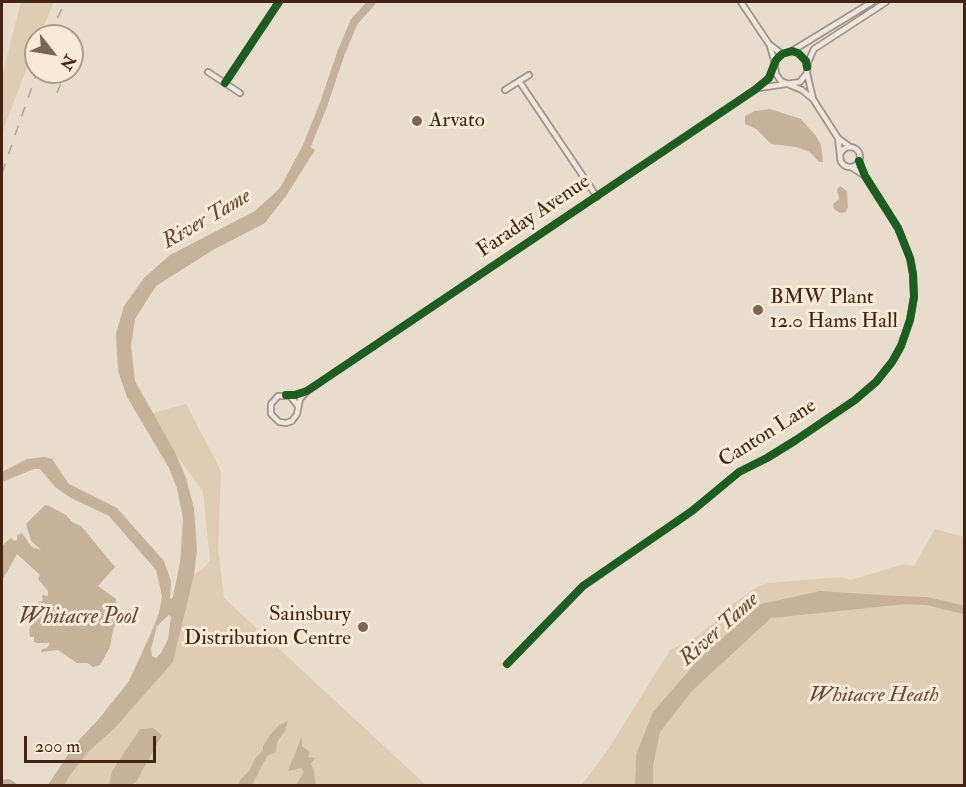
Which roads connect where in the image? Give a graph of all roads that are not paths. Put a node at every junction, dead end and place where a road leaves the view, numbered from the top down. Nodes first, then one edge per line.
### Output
1 (279, 2) edge
2 (741, 2) edge
3 (872, 2) edge
4 (886, 2) edge
5 (770, 44) junction
6 (792, 51) junction
7 (782, 54) junction
8 (775, 65) junction
9 (807, 70) junction
10 (208, 72) dead end
11 (529, 75) dead end
12 (519, 81) junction
13 (225, 83) junction
14 (789, 84) junction
15 (756, 89) junction
16 (505, 90) dead end
17 (240, 93) dead end
18 (813, 99) junction
19 (838, 138) junction
20 (850, 147) junction
21 (840, 155) junction
22 (859, 161) junction
23 (851, 167) junction
24 (865, 176) junction
25 (597, 197) junction
26 (307, 391) junction
27 (286, 395) junction
28 (298, 406) junction
29 (507, 664) dead end

1 - 13 street
2 - 5 street
3 - 6 street
4 - 9 street
5 - 7 street
5 - 8 street
6 - 7 street
6 - 9 street
7 - 8 street
8 - 14 street
8 - 15 street, Faraday Avenue
9 - 14 street
9 - 18 street
10 - 13 street
11 - 12 street
12 - 16 street
12 - 25 street
13 - 17 street
14 - 15 street, Faraday Avenue
14 - 18 street
15 - 25 street, Faraday Avenue
18 - 19 street
19 - 20 street
19 - 21 street
20 - 21 street
20 - 22 street
21 - 23 street
22 - 23 street
22 - 24 street, Canton Lane
23 - 24 street, Canton Lane
24 - 29 street, Canton Lane
25 - 26 street, Faraday Avenue
26 - 27 street, Faraday Avenue
26 - 28 street, Faraday Avenue
27 - 28 street
27 - 28 street

